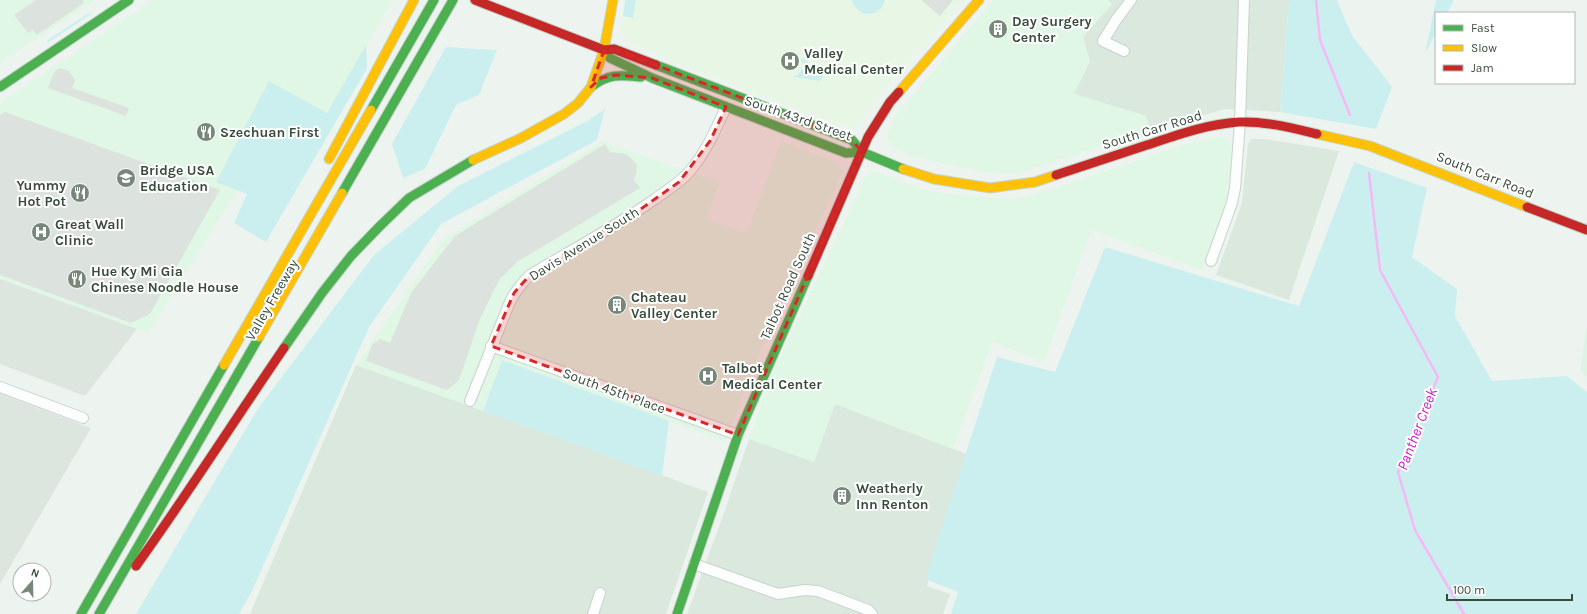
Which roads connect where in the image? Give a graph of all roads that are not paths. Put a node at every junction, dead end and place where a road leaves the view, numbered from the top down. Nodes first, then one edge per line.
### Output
1 (128, 0) edge
2 (414, 0) edge
3 (434, 0) edge
4 (453, 0) edge
5 (461, 0) edge
6 (475, 0) edge
7 (613, 0) edge
8 (979, 0) edge
9 (1131, 0) edge
10 (1244, 0) edge
11 (604, 50) junction
12 (1124, 50) dead end
13 (652, 78) junction
14 (0, 86) edge
15 (591, 87) junction
16 (726, 107) junction
17 (1240, 122) junction
18 (862, 152) junction
19 (326, 165) dead end
20 (1587, 230) edge
21 (1211, 261) dead end
22 (256, 290) dead end
23 (258, 305) junction
24 (491, 346) junction
25 (0, 388) edge
26 (470, 401) dead end
27 (83, 418) dead end
28 (738, 435) junction
29 (694, 564) junction
30 (136, 566) junction
31 (600, 593) dead end
32 (81, 614) edge
33 (99, 614) edge
34 (107, 614) edge
35 (593, 614) edge
36 (677, 614) edge
37 (872, 614) edge

1 - 14 main road
2 - 19 main road
3 - 23 main road, Valley Freeway
4 - 33 main road
5 - 30 main road, Valley Freeway
6 - 11 main road, South 43rd Street
7 - 11 main road
8 - 18 main road, Talbot Road South
9 - 12 street
10 - 17 street
11 - 13 main road, South 43rd Street
11 - 15 main road
11 - 18 main road, South 43rd Street
13 - 15 main road
13 - 16 main road, South 43rd Street
15 - 30 main road
16 - 18 main road, South 43rd Street
16 - 24 street, Davis Avenue South
17 - 18 main road, South Carr Road
17 - 20 main road, South Carr Road
17 - 21 street
18 - 28 main road, Talbot Road South
22 - 23 main road
23 - 32 main road, Valley Freeway
24 - 26 street, Davis Avenue South
24 - 28 street, South 45th Place
25 - 27 street
28 - 29 main road, Talbot Road South
29 - 36 main road, Talbot Road South
29 - 37 street
30 - 34 main road, Valley Freeway
31 - 35 street

